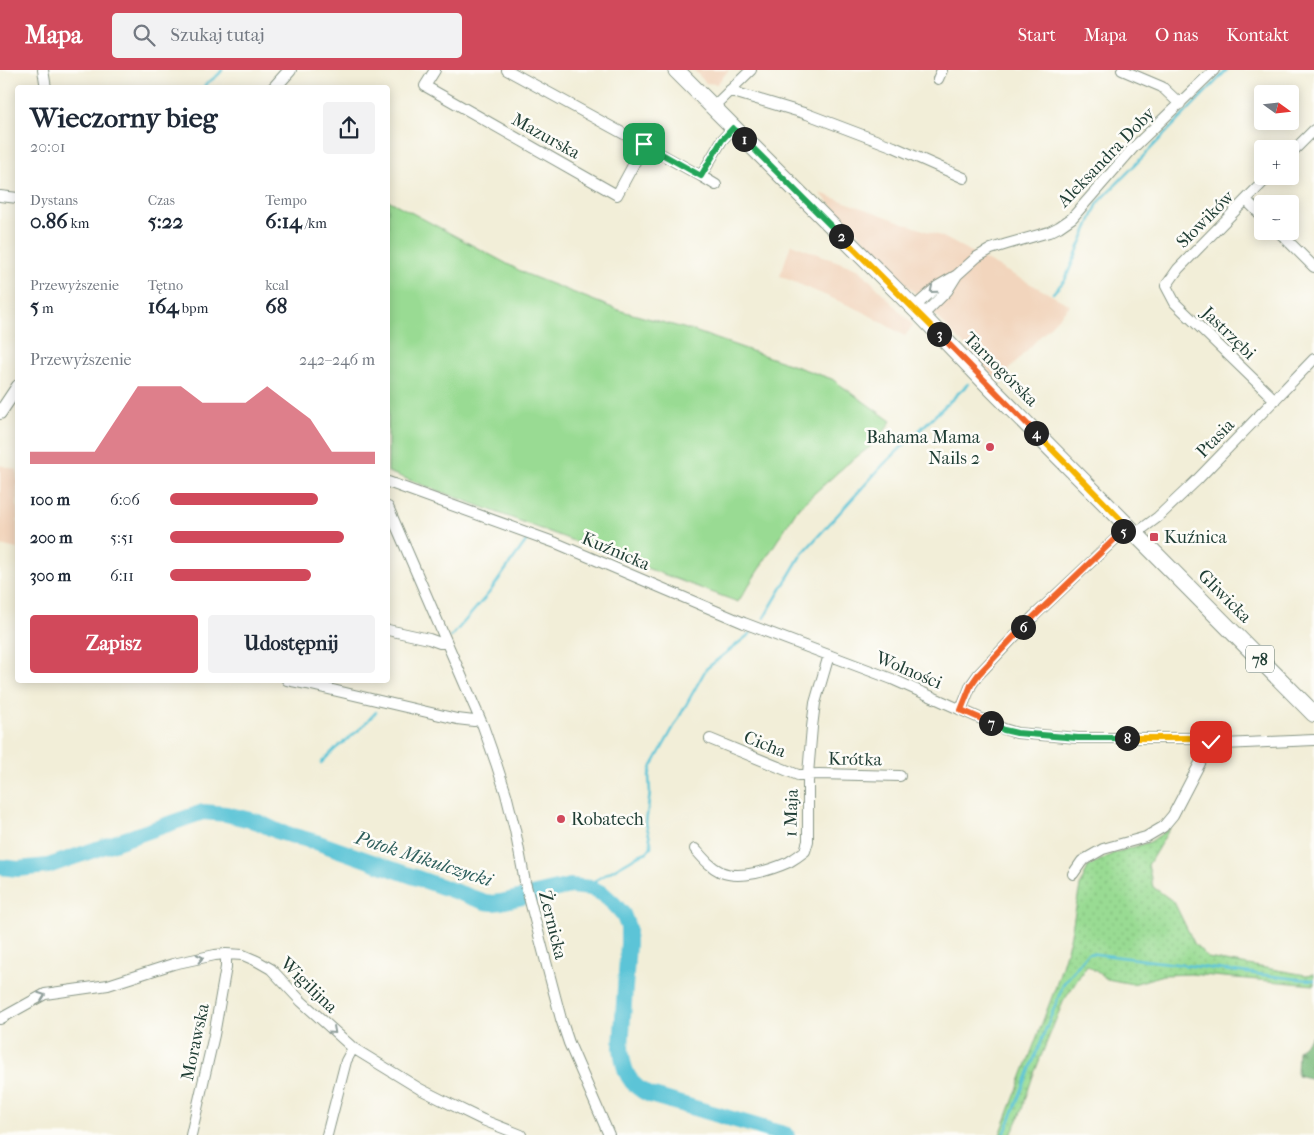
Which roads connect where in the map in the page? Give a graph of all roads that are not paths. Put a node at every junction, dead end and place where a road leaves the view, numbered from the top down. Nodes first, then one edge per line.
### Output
1 (43, 70) edge
2 (290, 70) edge
3 (435, 70) edge
4 (507, 70) edge
5 (676, 70) edge
6 (751, 70) edge
7 (1122, 70) edge
8 (1214, 70) edge
9 (46, 85) edge
10 (277, 85) edge
11 (730, 90) junction
12 (1180, 104) junction
13 (713, 108) junction
14 (733, 128) junction
15 (1314, 130) edge
16 (644, 144) junction
17 (1299, 145) edge
18 (701, 176) junction
19 (964, 178) dead end
20 (716, 185) dead end
21 (1260, 185) edge
22 (0, 196) edge
23 (15, 198) edge
24 (1246, 200) junction
25 (1254, 208) edge
26 (1287, 240) edge
27 (1314, 267) edge
28 (1166, 286) joint
29 (918, 312) junction
30 (1314, 359) edge
31 (15, 390) edge
32 (1275, 400) junction
33 (0, 413) edge
34 (390, 483) edge
35 (390, 512) edge
36 (1132, 530) junction
37 (390, 630) edge
38 (446, 643) junction
39 (829, 655) junction
40 (302, 683) edge
41 (961, 710) junction
42 (1314, 714) edge
43 (480, 719) junction
44 (710, 739) dead end
45 (1314, 740) edge
46 (1211, 742) junction
47 (808, 774) junction
48 (900, 776) dead end
49 (695, 849) dead end
50 (1073, 874) dead end
51 (226, 954) junction
52 (0, 1019) edge
53 (352, 1048) junction
54 (191, 1135) edge
55 (327, 1135) edge
56 (521, 1135) edge
57 (609, 1135) edge

1 - 9 street
2 - 10 street
3 - 16 street, Mazurska
4 - 16 street
5 - 13 main road, Tarnogórska / 78
6 - 11 street
7 - 12 street
8 - 12 street, Aleksandra Doby
11 - 13 street
11 - 19 street
12 - 29 street, Aleksandra Doby
13 - 14 main road, Tarnogórska / 78
14 - 18 street
14 - 29 main road, Tarnogórska / 78
15 - 17 street
16 - 18 street
18 - 20 street
21 - 24 street, Słowików
22 - 23 street
24 - 25 street
24 - 28 street, Słowików
26 - 27 street
28 - 32 street, Jastrzębi
29 - 36 main road, Tarnogórska / 78
30 - 32 street, Ptasia
31 - 33 street
32 - 36 street, Ptasia
34 - 39 street, Kuźnicka
35 - 38 street, Żernicka
36 - 41 street, Ptasia
36 - 42 main road, Gliwicka / 78
37 - 38 street
38 - 43 street, Żernicka
39 - 41 street, Wolności
39 - 47 street, 1 Maja
40 - 43 street
41 - 46 street, Wolności
43 - 57 street, Żernicka
44 - 47 street, Cicha
45 - 46 street, Wolności
46 - 50 street
47 - 48 street, Krótka
47 - 49 street, 1 Maja
52 -> 51 street, Wigilijna
51 -> 53 street, Wigilijna
51 - 54 street, Morawska
53 - 55 street
53 - 56 street, Wigilijna

